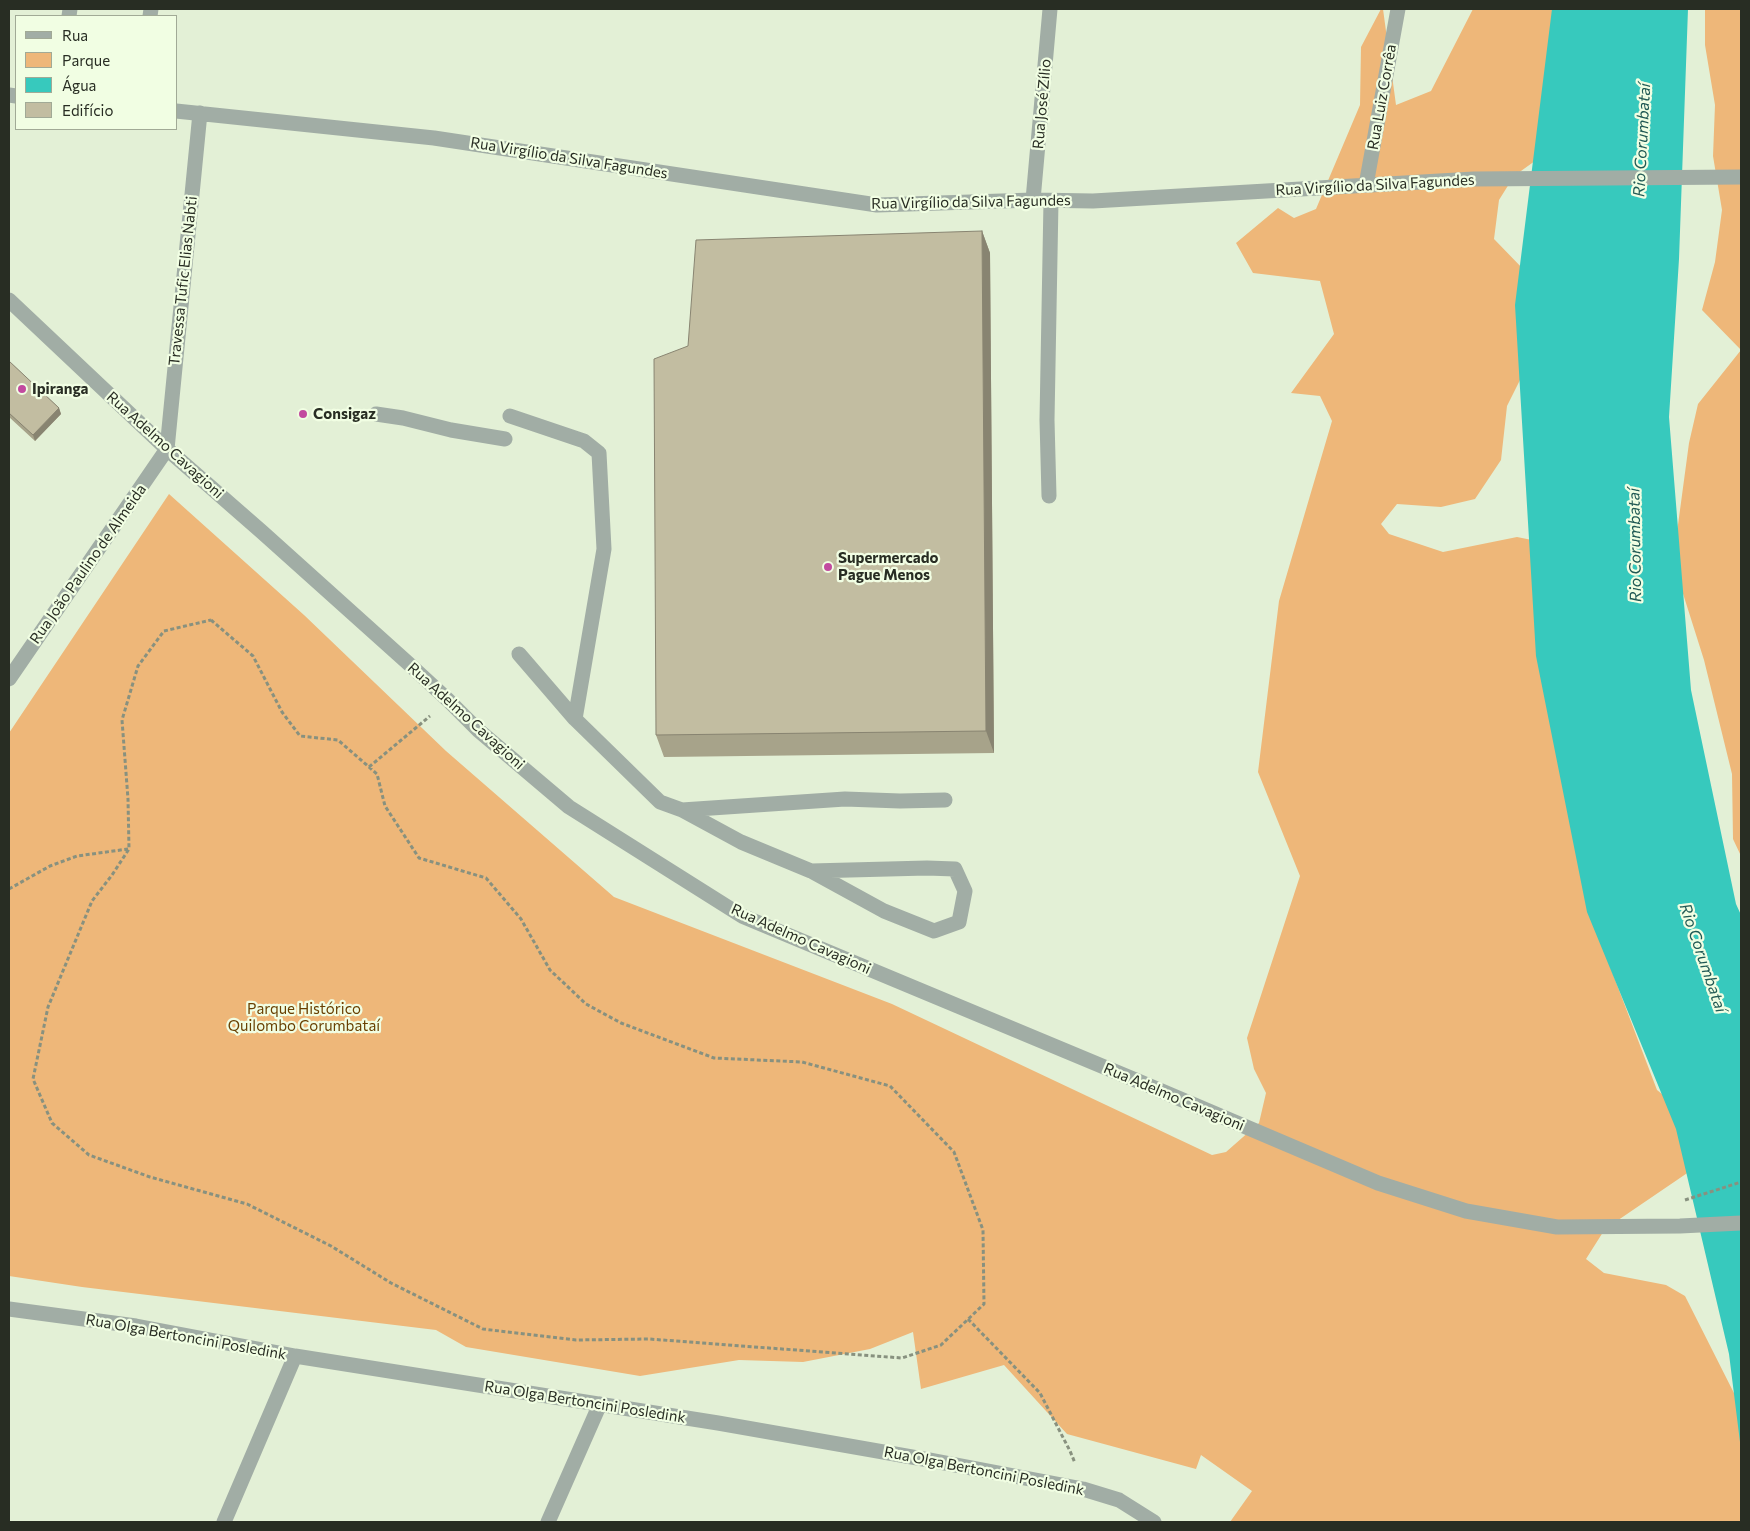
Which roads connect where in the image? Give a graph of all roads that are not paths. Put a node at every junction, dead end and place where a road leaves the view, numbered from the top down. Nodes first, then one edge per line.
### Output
1 (1050, 9) edge
2 (1398, 9) edge
3 (178, 111) edge
4 (200, 113) junction
5 (1741, 177) edge
6 (1366, 185) junction
7 (1033, 200) junction
8 (1051, 201) junction
9 (9, 300) edge
10 (376, 414) dead end
11 (510, 416) dead end
12 (505, 439) dead end
13 (167, 449) junction
14 (1049, 496) dead end
15 (519, 654) dead end
16 (9, 679) edge
17 (575, 720) junction
18 (945, 800) dead end
19 (682, 810) junction
20 (811, 870) junction
21 (1741, 1223) edge
22 (9, 1309) edge
23 (295, 1356) junction
24 (600, 1404) junction
25 (224, 1522) edge
26 (548, 1522) edge
27 (1154, 1522) edge

1 - 7 street, Rua José Zílio
2 - 6 street, Rua Luiz Corrêa
3 - 4 street, Rua Virgílio da Silva Fagundes
4 - 7 street, Rua Virgílio da Silva Fagundes
4 - 13 street, Travessa Tufic Elias Nabti
5 - 6 street, Rua Virgílio da Silva Fagundes
6 - 8 street, Rua Virgílio da Silva Fagundes
7 - 8 street, Rua Virgílio da Silva Fagundes
8 - 14 street
9 - 13 street, Rua Adelmo Cavagioni
10 - 12 street
11 - 17 street
13 - 16 street, Rua João Paulino de Almeida
13 - 21 street, Rua Adelmo Cavagioni
15 - 17 street
17 - 19 street
18 - 19 street
19 - 20 street
20 - 20 street
22 - 23 street, Rua Olga Bertoncini Posledink
23 - 24 street, Rua Olga Bertoncini Posledink
23 - 25 street
24 - 26 street
24 - 27 street, Rua Olga Bertoncini Posledink

